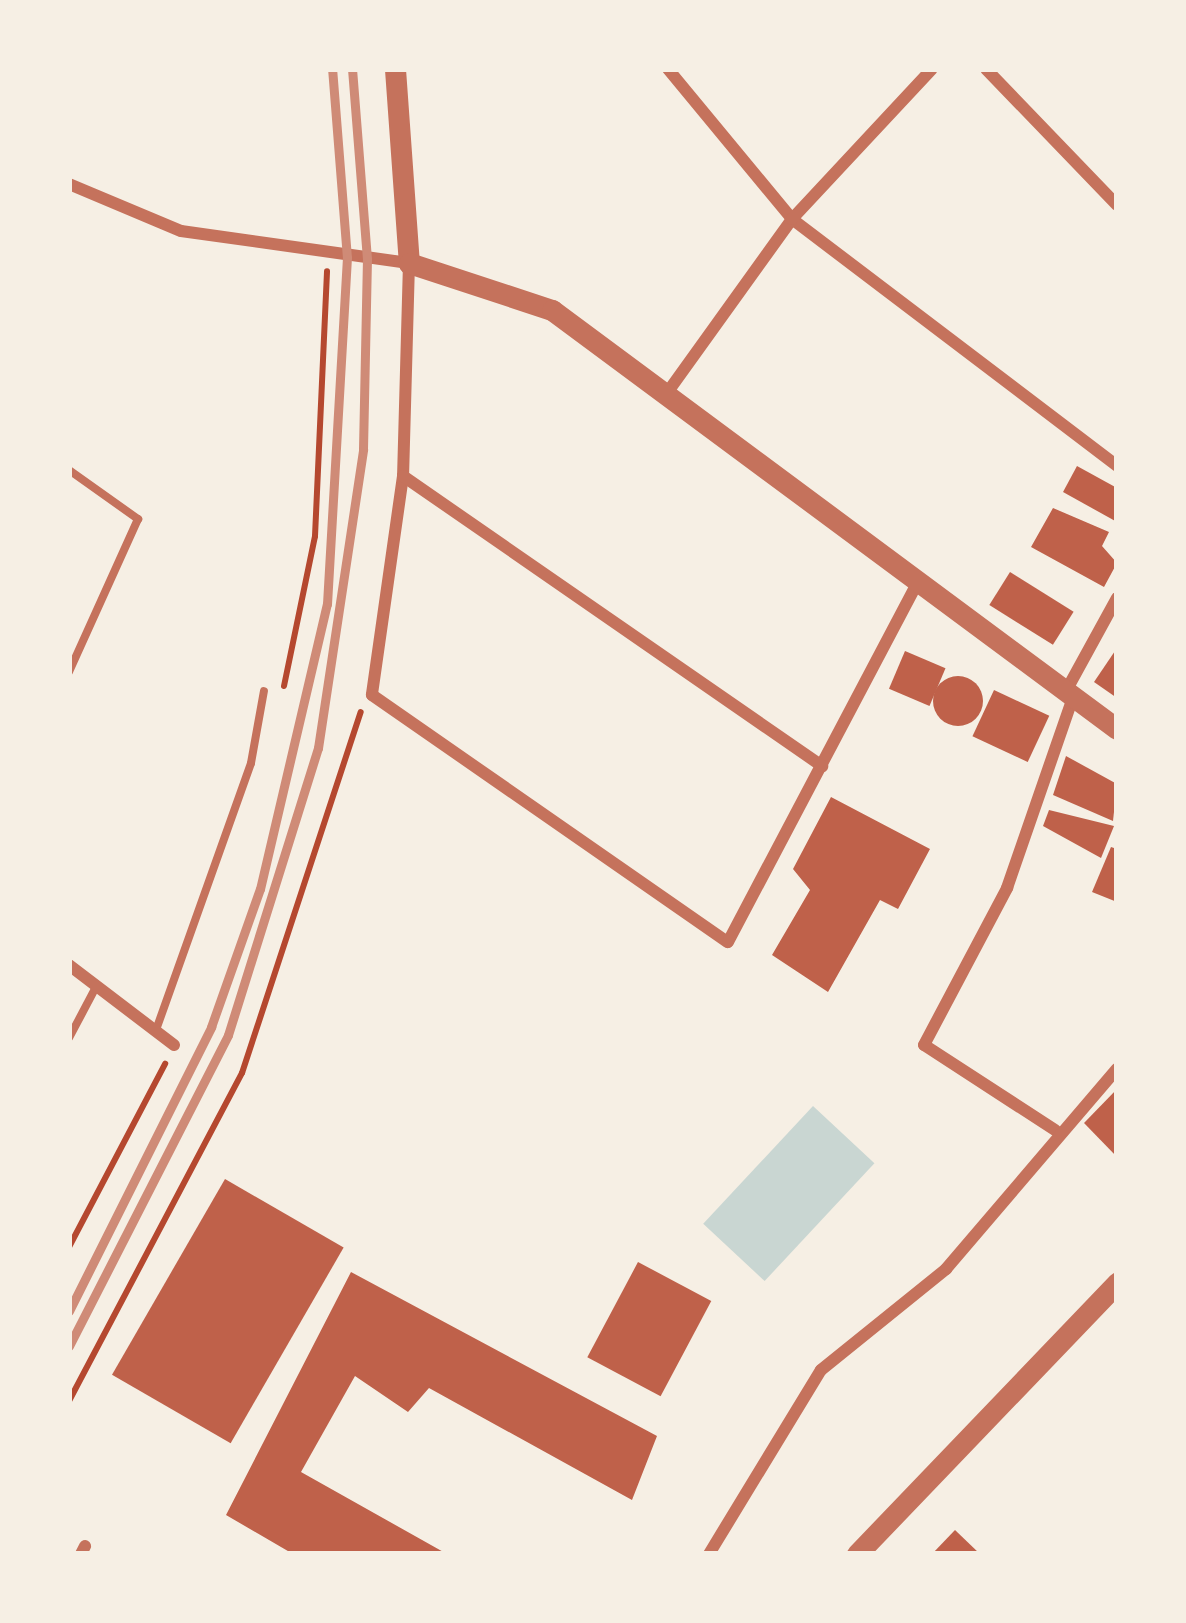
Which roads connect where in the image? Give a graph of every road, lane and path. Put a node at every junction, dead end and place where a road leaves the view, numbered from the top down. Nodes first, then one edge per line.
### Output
1 (395, 69) edge
2 (668, 69) edge
3 (932, 69) edge
4 (986, 69) edge
5 (69, 184) edge
6 (1117, 205) edge
7 (792, 219) junction
8 (409, 263) junction
9 (667, 394) junction
10 (1117, 466) edge
11 (69, 470) edge
12 (403, 476) junction
13 (918, 581) junction
14 (1117, 598) edge
15 (69, 672) edge
16 (264, 691) dead end
17 (1069, 694) junction
18 (372, 695) junction
19 (1117, 729) edge
20 (822, 766) junction
21 (69, 965) edge
22 (96, 985) junction
23 (156, 1030) junction
24 (69, 1038) edge
25 (174, 1045) dead end
26 (1117, 1069) edge
27 (1054, 1130) junction
28 (1117, 1283) edge
29 (69, 1401) edge
30 (709, 1554) edge
31 (857, 1554) edge

1 - 8 street
2 - 7 street
3 - 7 street
4 - 6 street
5 - 8 street
7 - 9 street
7 - 10 street
8 - 9 street
8 - 12 street
9 - 13 street
11 - 15 lane
12 - 18 street
12 - 20 street
13 - 17 street
13 - 20 street
14 - 17 street
16 - 23 lane
17 - 19 street
17 - 27 street
18 - 20 street
18 - 29 path
21 - 22 street
22 - 23 street
22 - 24 lane
23 - 25 street
26 - 27 street
27 - 30 street
28 - 31 street

